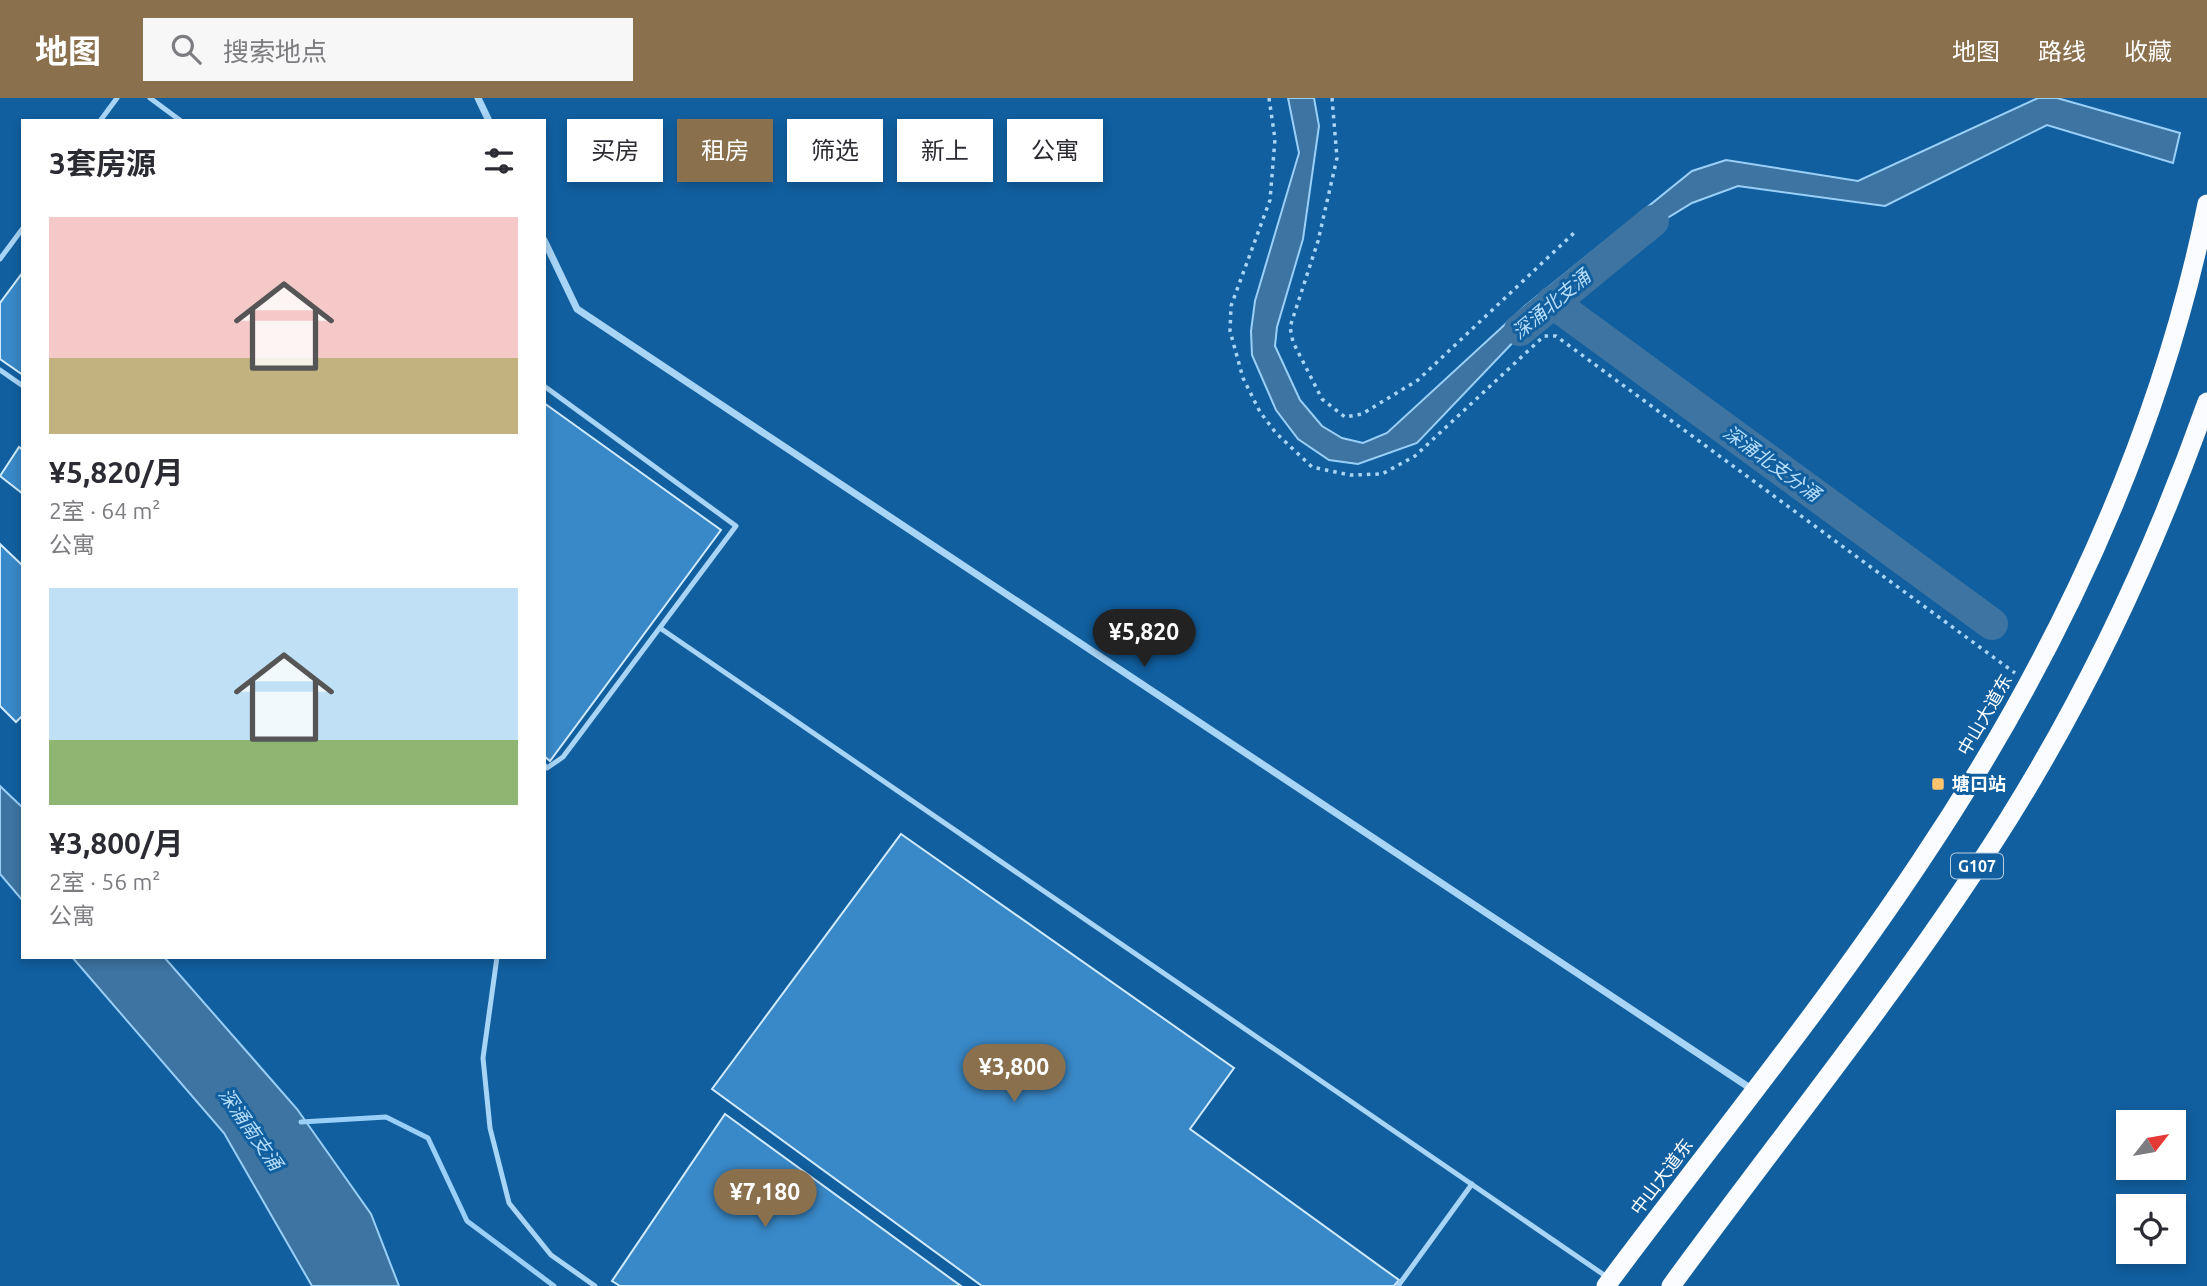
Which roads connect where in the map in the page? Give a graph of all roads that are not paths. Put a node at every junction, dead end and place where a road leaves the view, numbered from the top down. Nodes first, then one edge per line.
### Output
1 (117, 98) edge
2 (150, 98) edge
3 (478, 98) edge
4 (101, 119) edge
5 (178, 119) edge
6 (488, 119) edge
7 (2207, 204) edge
8 (21, 231) edge
9 (546, 244) edge
10 (0, 259) edge
11 (0, 370) edge
12 (21, 385) edge
13 (546, 387) edge
14 (2207, 402) edge
15 (660, 628) junction
16 (546, 766) edge
17 (497, 959) edge
18 (1754, 1090) junction
19 (1472, 1184) junction
20 (1608, 1283) edge
21 (595, 1286) edge
22 (1398, 1286) edge
23 (1671, 1286) edge

1 - 4 lane
2 - 5 lane
3 - 6 street
7 - 18 highway, 中山大道东 / G107
8 - 10 lane
9 - 18 street
11 - 12 lane
13 - 15 lane
14 - 23 highway, G107
15 - 16 lane
15 - 19 lane
17 - 21 lane
18 - 20 highway, 中山大道东 / G107
19 - 20 lane
19 - 22 lane

